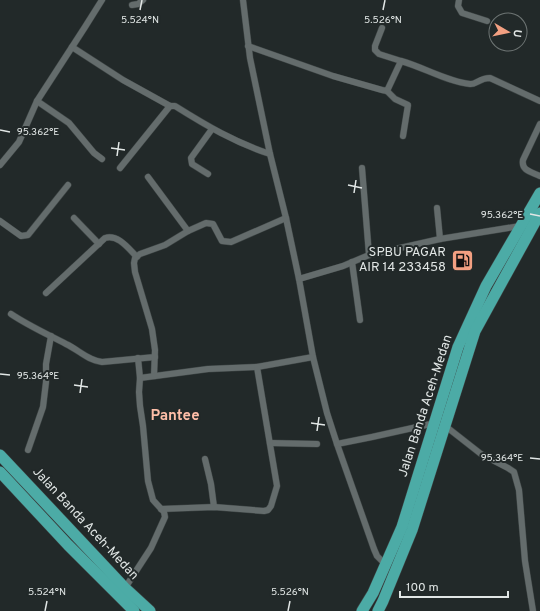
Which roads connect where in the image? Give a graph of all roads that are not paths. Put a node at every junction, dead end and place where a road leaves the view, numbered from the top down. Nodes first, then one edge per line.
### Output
1 (102, 0) edge
2 (143, 0) edge
3 (243, 0) edge
4 (459, 0) edge
5 (132, 5) dead end
6 (487, 21) dead end
7 (382, 28) dead end
8 (248, 46) junction
9 (72, 47) junction
10 (401, 61) junction
11 (387, 91) junction
12 (37, 101) junction
13 (540, 101) edge
14 (170, 106) junction
15 (540, 124) edge
16 (212, 129) junction
17 (403, 136) dead end
18 (270, 154) junction
19 (102, 159) dead end
20 (0, 164) edge
21 (120, 168) dead end
22 (362, 168) dead end
23 (208, 174) dead end
24 (540, 176) edge
25 (148, 177) dead end
26 (68, 185) dead end
27 (540, 193) edge
28 (436, 208) dead end
29 (540, 214) edge
30 (74, 218) dead end
31 (286, 218) junction
32 (0, 221) edge
33 (520, 226) junction
34 (188, 232) junction
35 (440, 238) junction
36 (98, 244) junction
37 (369, 255) junction
38 (137, 257) junction
39 (352, 262) junction
40 (299, 279) junction
41 (46, 293) dead end
42 (11, 314) dead end
43 (360, 320) dead end
44 (50, 336) junction
45 (155, 357) junction
46 (313, 357) junction
47 (138, 358) junction
48 (257, 367) junction
49 (154, 376) junction
50 (140, 378) junction
51 (440, 424) junction
52 (270, 443) junction
53 (317, 444) dead end
54 (337, 444) junction
55 (28, 450) dead end
56 (0, 455) edge
57 (205, 459) dead end
58 (0, 472) edge
59 (214, 507) junction
60 (161, 509) junction
61 (386, 565) junction
62 (125, 588) junction
63 (134, 611) edge
64 (150, 611) edge
65 (362, 611) edge
66 (378, 611) edge
67 (533, 611) edge

1 - 9 street
2 - 5 street
3 - 8 street
4 - 6 street
7 - 10 street
8 - 11 street
8 - 18 street
9 - 12 street
9 - 14 street
10 - 11 street
10 - 13 street
11 - 17 street
12 - 19 street
12 - 20 street
14 - 16 street
14 - 21 street
15 - 24 street
16 - 18 street
16 - 23 street
18 - 31 street
22 - 37 street
25 - 34 street
26 - 32 street
27 - 33 highway, Jalan Banda Aceh-Medan
28 - 35 street
29 - 51 highway, Jalan Banda Aceh-Medan
30 - 36 street
31 - 34 street
31 - 40 street
33 - 35 street
33 - 51 highway, Jalan Banda Aceh-Medan
34 - 38 street
35 - 37 street
36 - 38 street
36 - 41 street
37 - 39 street
38 - 45 street
39 - 40 street
39 - 43 street
40 - 46 street
42 - 44 street
44 - 47 street
44 - 55 street
45 - 47 street
45 - 49 street
46 - 48 street
46 - 54 street
47 - 50 street
48 - 49 street
48 - 52 street
49 - 50 street
50 - 60 street
51 - 54 street
51 - 61 highway, Jalan Banda Aceh-Medan
51 - 66 highway, Jalan Banda Aceh-Medan
51 - 67 street
52 - 53 street
52 - 59 street
54 - 61 street
56 - 62 highway, Jalan Banda Aceh-Medan
57 - 59 street
58 - 63 highway, Jalan Banda Aceh-Medan
59 - 60 street
60 - 62 street
61 - 65 highway, Jalan Banda Aceh-Medan
62 - 64 highway, Jalan Banda Aceh-Medan

